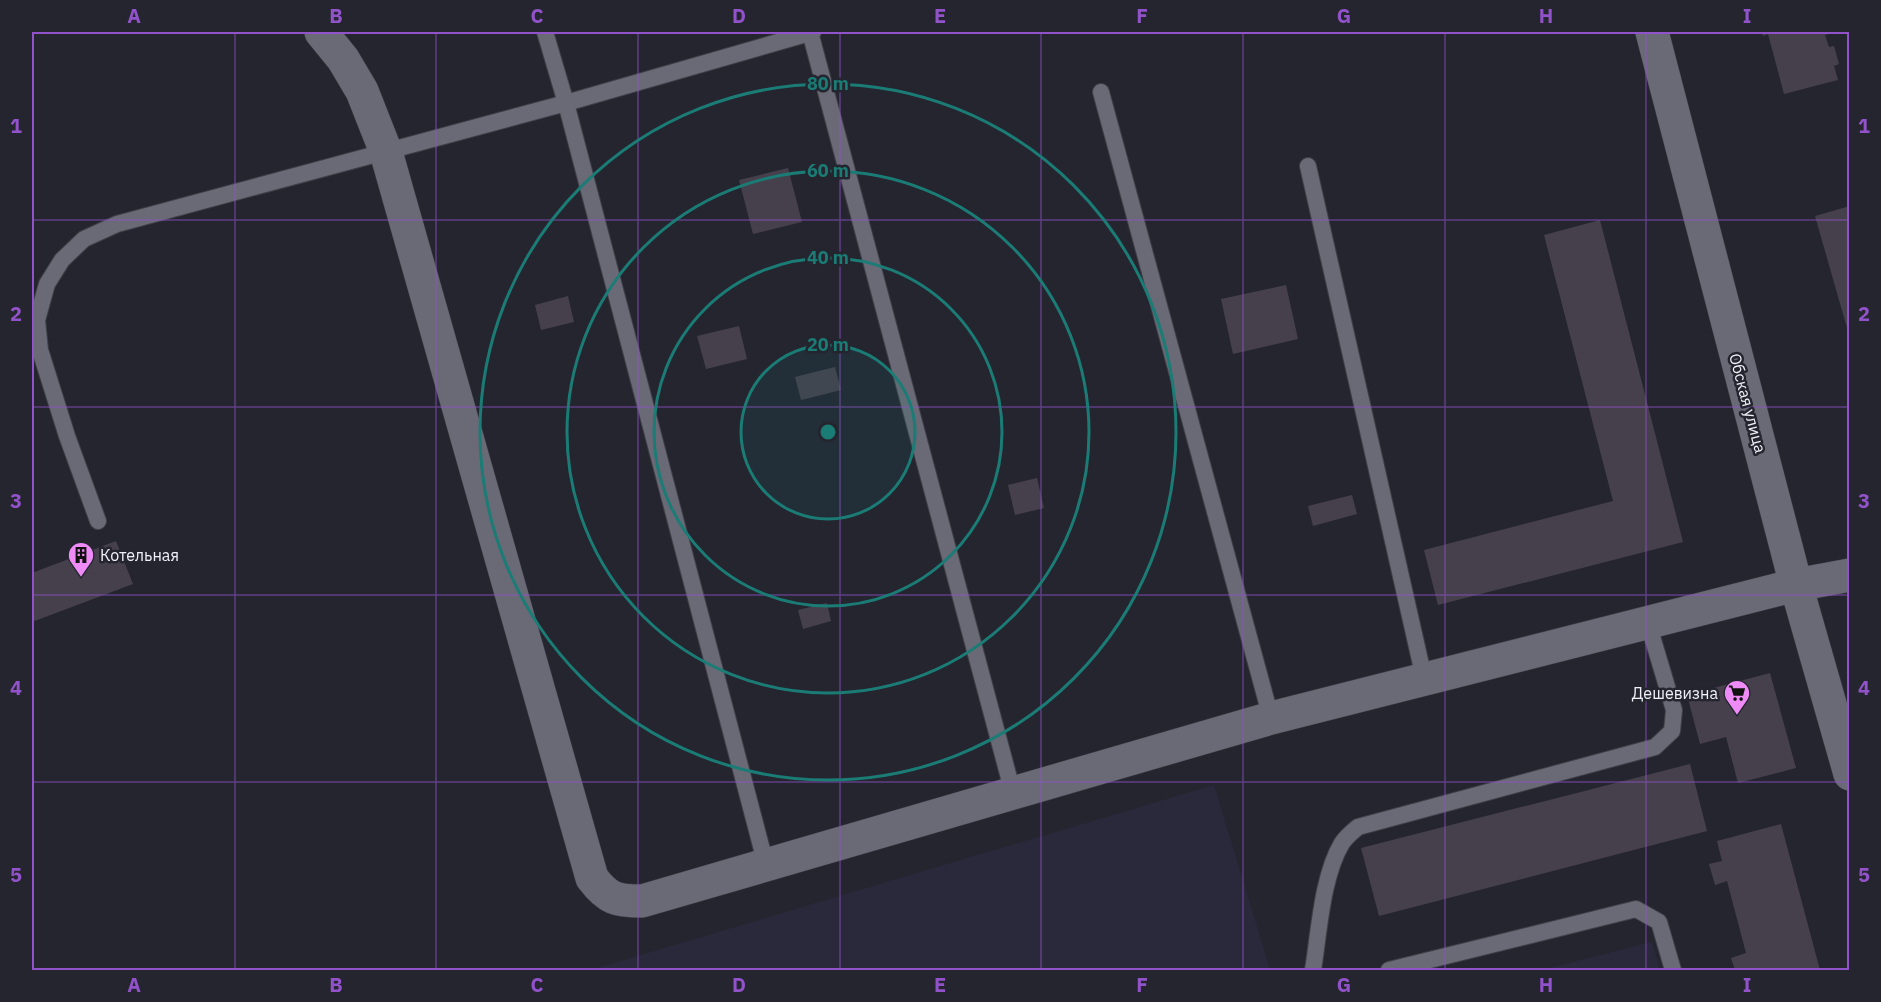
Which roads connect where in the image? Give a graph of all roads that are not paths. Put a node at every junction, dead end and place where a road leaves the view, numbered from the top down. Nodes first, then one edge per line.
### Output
1 (321, 32) edge
2 (545, 32) edge
3 (811, 32) edge
4 (1652, 32) edge
5 (1101, 92) dead end
6 (566, 103) junction
7 (386, 152) junction
8 (1308, 166) dead end
9 (98, 521) dead end
10 (1850, 575) edge
11 (1796, 585) junction
12 (1648, 623) junction
13 (1424, 678) junction
14 (1271, 718) junction
15 (1850, 774) edge
16 (1013, 793) junction
17 (766, 865) junction
18 (1313, 970) edge
19 (1389, 970) edge
20 (1673, 970) edge

1 - 7 street
2 - 6 lane
3 - 6 lane
3 - 16 lane
4 - 11 street, Обская улица
5 - 14 lane
6 - 7 lane
6 - 17 lane
7 - 9 lane
7 - 17 street
8 - 13 lane
10 - 11 street
11 - 12 street
11 - 15 street, Обская улица
12 - 13 street
12 - 18 lane
13 - 14 street
14 - 16 street
16 - 17 street
19 - 20 lane

